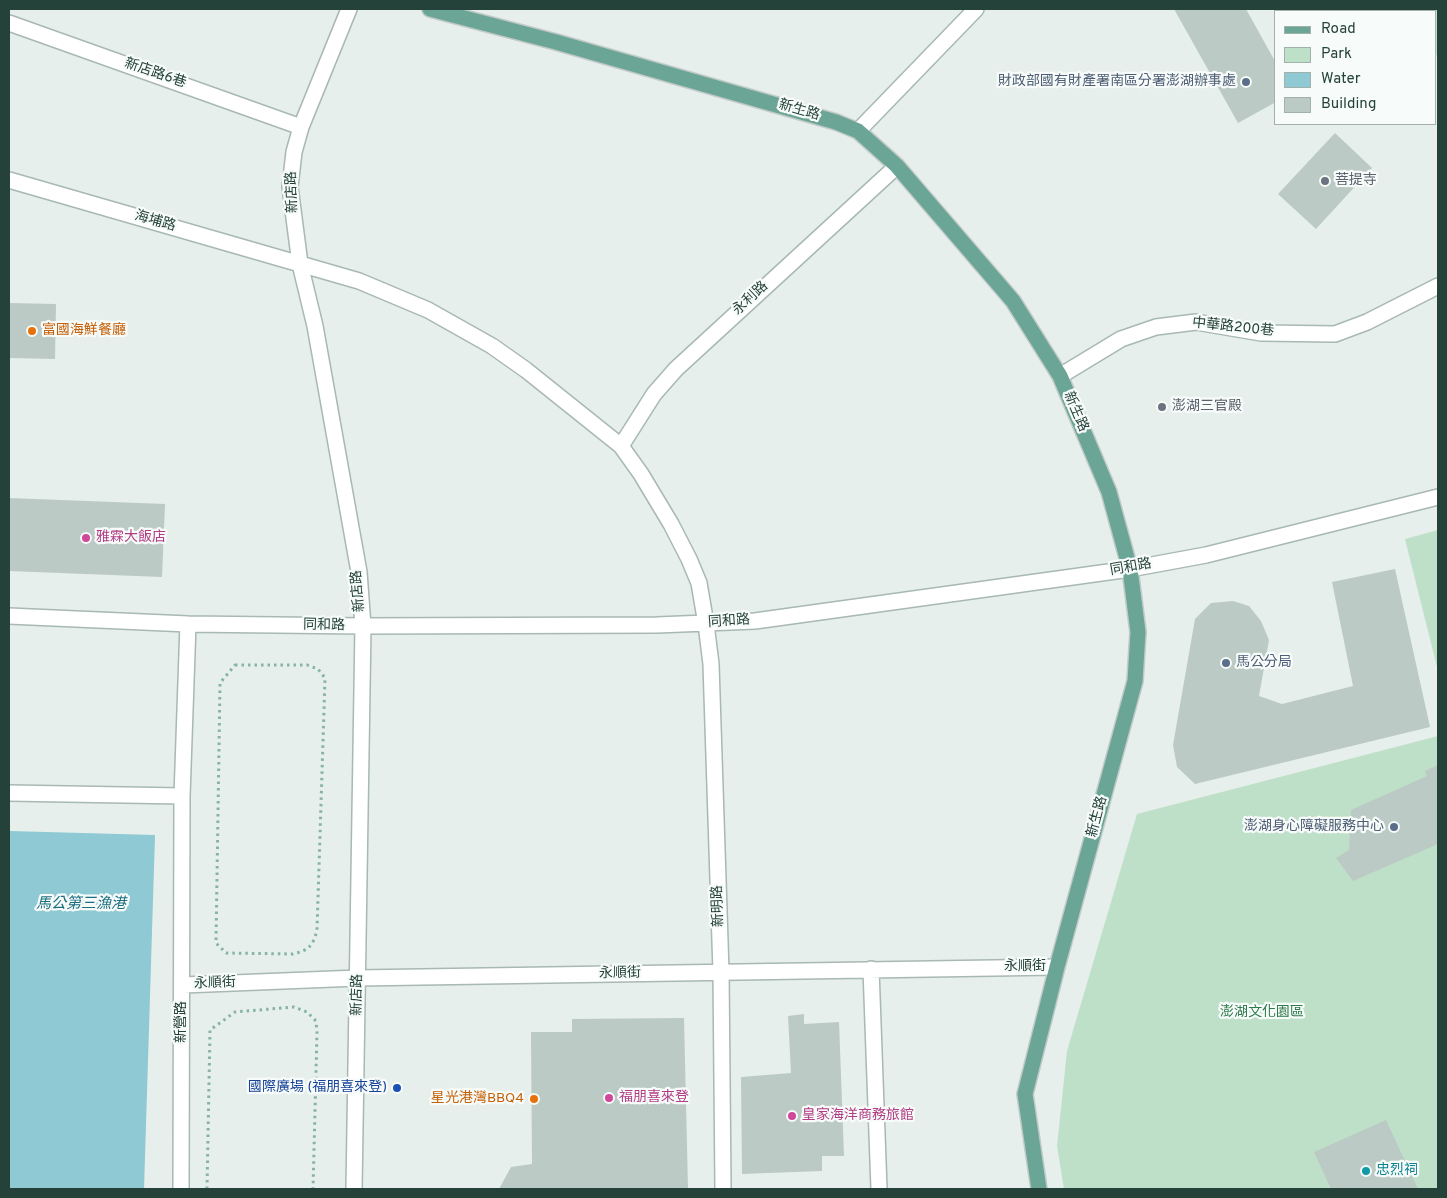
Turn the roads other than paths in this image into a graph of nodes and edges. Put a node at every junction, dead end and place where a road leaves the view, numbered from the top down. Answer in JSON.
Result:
{"nodes":[{"id":1,"x":349,"y":9,"type":"edge"},
{"id":2,"x":430,"y":9,"type":"edge"},
{"id":3,"x":976,"y":9,"type":"edge"},
{"id":4,"x":9,"y":23,"type":"edge"},
{"id":5,"x":301,"y":127,"type":"junction"},
{"id":6,"x":858,"y":131,"type":"junction"},
{"id":7,"x":897,"y":166,"type":"junction"},
{"id":8,"x":9,"y":180,"type":"edge"},
{"id":9,"x":300,"y":264,"type":"junction"},
{"id":10,"x":1438,"y":286,"type":"edge"},
{"id":11,"x":1060,"y":376,"type":"junction"},
{"id":12,"x":621,"y":446,"type":"junction"},
{"id":13,"x":1438,"y":497,"type":"edge"},
{"id":14,"x":1130,"y":569,"type":"junction"},
{"id":15,"x":9,"y":616,"type":"edge"},
{"id":16,"x":188,"y":624,"type":"junction"},
{"id":17,"x":706,"y":624,"type":"junction"},
{"id":18,"x":362,"y":626,"type":"junction"},
{"id":19,"x":9,"y":793,"type":"edge"},
{"id":20,"x":182,"y":796,"type":"junction"},
{"id":21,"x":1057,"y":967,"type":"junction"},
{"id":22,"x":871,"y":969,"type":"junction"},
{"id":23,"x":721,"y":972,"type":"junction"},
{"id":24,"x":358,"y":978,"type":"junction"},
{"id":25,"x":183,"y":986,"type":"junction"},
{"id":26,"x":181,"y":1189,"type":"edge"},
{"id":27,"x":354,"y":1189,"type":"edge"},
{"id":28,"x":723,"y":1189,"type":"edge"},
{"id":29,"x":879,"y":1189,"type":"edge"},
{"id":30,"x":1039,"y":1189,"type":"edge"}],
"edges":[{"from":1,"to":5,"type":"street","name":"新店路"},
{"from":2,"to":6,"type":"main road","name":"新生路"},
{"from":3,"to":6,"type":"street"},
{"from":4,"to":5,"type":"street","name":"新店路6巷"},
{"from":5,"to":9,"type":"street","name":"新店路"},
{"from":6,"to":7,"type":"main road","name":"新生路"},
{"from":7,"to":11,"type":"main road","name":"新生路"},
{"from":7,"to":12,"type":"street","name":"永利路"},
{"from":8,"to":9,"type":"street","name":"海埔路"},
{"from":9,"to":12,"type":"street","name":"海埔路"},
{"from":9,"to":18,"type":"street","name":"新店路"},
{"from":10,"to":11,"type":"street","name":"中華路200巷"},
{"from":11,"to":14,"type":"main road","name":"新生路"},
{"from":12,"to":17,"type":"street","name":"新明路"},
{"from":13,"to":14,"type":"street","name":"同和路"},
{"from":14,"to":17,"type":"street","name":"同和路"},
{"from":14,"to":21,"type":"main road","name":"新生路"},
{"from":15,"to":16,"type":"street","name":"同和路"},
{"from":16,"to":18,"type":"street","name":"同和路"},
{"from":16,"to":20,"type":"street","name":"新營路"},
{"from":17,"to":18,"type":"street","name":"同和路"},
{"from":17,"to":23,"type":"street","name":"新明路"},
{"from":18,"to":24,"type":"street","name":"新店路"},
{"from":19,"to":20,"type":"street"},
{"from":20,"to":25,"type":"street","name":"新營路"},
{"from":21,"to":22,"type":"street","name":"永順街"},
{"from":21,"to":30,"type":"main road","name":"新生路"},
{"from":22,"to":23,"type":"street","name":"永順街"},
{"from":22,"to":29,"type":"street"},
{"from":23,"to":24,"type":"street","name":"永順街"},
{"from":23,"to":28,"type":"street","name":"新明路"},
{"from":24,"to":25,"type":"street","name":"永順街"},
{"from":24,"to":27,"type":"street","name":"新店路"},
{"from":25,"to":26,"type":"street","name":"新營路"}]}
